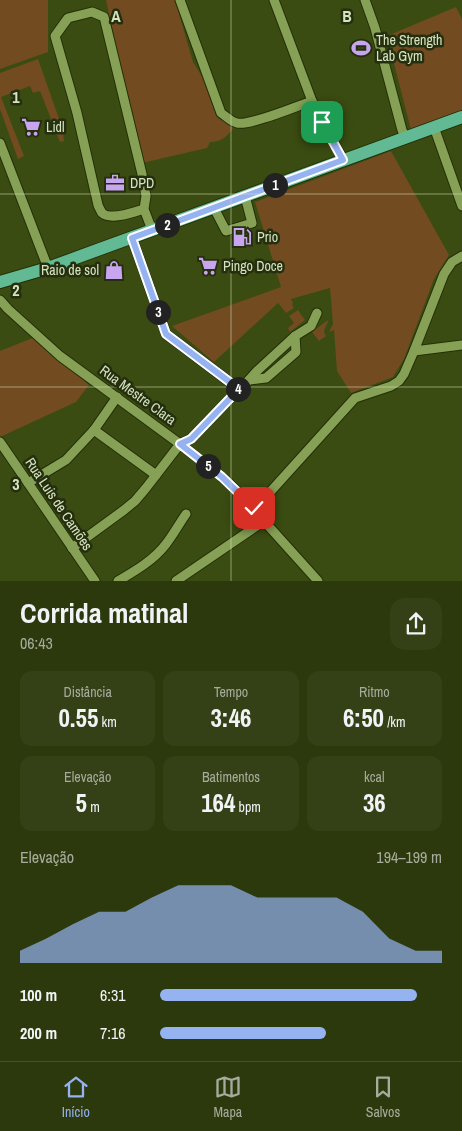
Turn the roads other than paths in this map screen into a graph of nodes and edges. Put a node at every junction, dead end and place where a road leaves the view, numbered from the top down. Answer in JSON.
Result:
{"nodes":[{"id":1,"x":180,"y":0,"type":"edge"},
{"id":2,"x":274,"y":0,"type":"edge"},
{"id":3,"x":365,"y":0,"type":"edge"},
{"id":4,"x":312,"y":101,"type":"junction"},
{"id":5,"x":462,"y":117,"type":"edge"},
{"id":6,"x":434,"y":127,"type":"junction"},
{"id":7,"x":405,"y":137,"type":"junction"},
{"id":8,"x":0,"y":143,"type":"edge"},
{"id":9,"x":343,"y":160,"type":"junction"},
{"id":10,"x":246,"y":196,"type":"junction"},
{"id":11,"x":462,"y":206,"type":"edge"},
{"id":12,"x":214,"y":208,"type":"junction"},
{"id":13,"x":144,"y":209,"type":"junction"},
{"id":14,"x":152,"y":230,"type":"junction"},
{"id":15,"x":132,"y":238,"type":"junction"},
{"id":16,"x":462,"y":256,"type":"edge"},
{"id":17,"x":48,"y":268,"type":"junction"},
{"id":18,"x":1,"y":283,"type":"edge"},
{"id":19,"x":0,"y":300,"type":"edge"},
{"id":20,"x":317,"y":313,"type":"dead end"},
{"id":21,"x":462,"y":345,"type":"edge"},
{"id":22,"x":414,"y":352,"type":"junction"},
{"id":23,"x":239,"y":389,"type":"junction"},
{"id":24,"x":116,"y":397,"type":"junction"},
{"id":25,"x":94,"y":430,"type":"junction"},
{"id":26,"x":0,"y":442,"type":"edge"},
{"id":27,"x":180,"y":444,"type":"junction"},
{"id":28,"x":156,"y":475,"type":"junction"},
{"id":29,"x":28,"y":484,"type":"junction"},
{"id":30,"x":254,"y":508,"type":"junction"},
{"id":31,"x":186,"y":514,"type":"dead end"},
{"id":32,"x":264,"y":521,"type":"junction"},
{"id":33,"x":72,"y":548,"type":"junction"},
{"id":34,"x":179,"y":580,"type":"edge"},
{"id":35,"x":95,"y":581,"type":"edge"},
{"id":36,"x":118,"y":581,"type":"edge"},
{"id":37,"x":318,"y":581,"type":"edge"}],
"edges":[{"from":1,"to":4,"type":"street"},
{"from":2,"to":4,"type":"street"},
{"from":3,"to":7,"type":"street"},
{"from":4,"to":9,"type":"street"},
{"from":5,"to":6,"type":"main road"},
{"from":6,"to":7,"type":"main road"},
{"from":6,"to":11,"type":"street"},
{"from":7,"to":9,"type":"main road"},
{"from":8,"to":17,"type":"street"},
{"from":9,"to":10,"type":"main road"},
{"from":10,"to":12,"type":"main road"},
{"from":10,"to":12,"type":"street"},
{"from":12,"to":14,"type":"main road"},
{"from":13,"to":13,"type":"street"},
{"from":13,"to":14,"type":"street"},
{"from":14,"to":15,"type":"main road"},
{"from":15,"to":17,"type":"main road"},
{"from":15,"to":23,"type":"street"},
{"from":16,"to":22,"type":"street"},
{"from":17,"to":18,"type":"main road"},
{"from":19,"to":24,"type":"street","name":"Rua Mestre Clara"},
{"from":20,"to":23,"type":"street"},
{"from":21,"to":22,"type":"street"},
{"from":22,"to":30,"type":"street"},
{"from":23,"to":27,"type":"street"},
{"from":24,"to":25,"type":"street"},
{"from":24,"to":27,"type":"street","name":"Rua Mestre Clara"},
{"from":25,"to":28,"type":"street"},
{"from":25,"to":29,"type":"street"},
{"from":26,"to":29,"type":"street","name":"Rua Luis de Camões"},
{"from":27,"to":28,"type":"street"},
{"from":27,"to":30,"type":"street","name":"Rua Mestre Clara"},
{"from":28,"to":33,"type":"street"},
{"from":29,"to":33,"type":"street","name":"Rua Luis de Camões"},
{"from":30,"to":32,"type":"street","name":"Rua Mestre Clara"},
{"from":31,"to":36,"type":"street"},
{"from":32,"to":34,"type":"street"},
{"from":32,"to":37,"type":"street","name":"Rua Mestre Clara"},
{"from":33,"to":35,"type":"street","name":"Rua Luis de Camões"}]}
